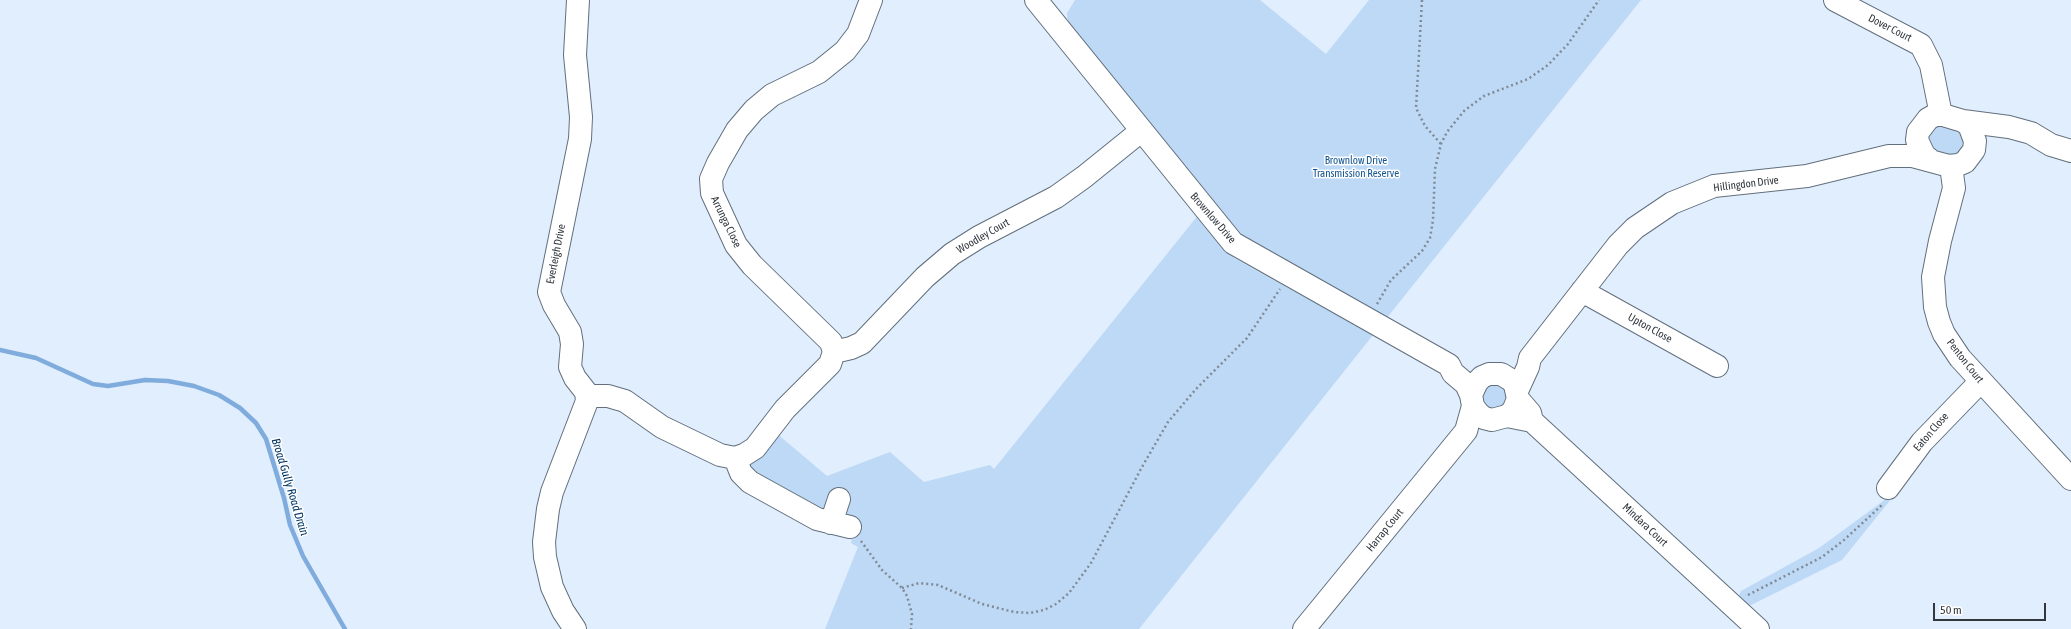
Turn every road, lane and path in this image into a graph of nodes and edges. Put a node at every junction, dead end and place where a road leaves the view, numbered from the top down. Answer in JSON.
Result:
{"nodes":[{"id":1,"x":578,"y":0,"type":"edge"},
{"id":2,"x":871,"y":0,"type":"edge"},
{"id":3,"x":1422,"y":0,"type":"edge"},
{"id":4,"x":1599,"y":0,"type":"edge"},
{"id":5,"x":1835,"y":0,"type":"edge"},
{"id":6,"x":1048,"y":5,"type":"edge"},
{"id":7,"x":1941,"y":115,"type":"junction"},
{"id":8,"x":1963,"y":121,"type":"junction"},
{"id":9,"x":1141,"y":131,"type":"junction"},
{"id":10,"x":1918,"y":132,"type":"junction"},
{"id":11,"x":1441,"y":144,"type":"junction"},
{"id":12,"x":2061,"y":148,"type":"edge"},
{"id":13,"x":1974,"y":150,"type":"junction"},
{"id":14,"x":1889,"y":156,"type":"junction"},
{"id":15,"x":1930,"y":160,"type":"junction"},
{"id":16,"x":1951,"y":166,"type":"junction"},
{"id":17,"x":1288,"y":275,"type":"junction"},
{"id":18,"x":1582,"y":291,"type":"junction"},
{"id":19,"x":1368,"y":320,"type":"junction"},
{"id":20,"x":834,"y":352,"type":"junction"},
{"id":21,"x":1530,"y":358,"type":"junction"},
{"id":22,"x":1449,"y":365,"type":"junction"},
{"id":23,"x":1718,"y":365,"type":"dead end"},
{"id":24,"x":1495,"y":374,"type":"junction"},
{"id":25,"x":1981,"y":381,"type":"junction"},
{"id":26,"x":587,"y":396,"type":"junction"},
{"id":27,"x":1472,"y":400,"type":"junction"},
{"id":28,"x":1509,"y":406,"type":"junction"},
{"id":29,"x":1466,"y":431,"type":"junction"},
{"id":30,"x":735,"y":458,"type":"junction"},
{"id":31,"x":2071,"y":478,"type":"edge"},
{"id":32,"x":1890,"y":489,"type":"joint"},
{"id":33,"x":839,"y":499,"type":"dead end"},
{"id":34,"x":840,"y":525,"type":"junction"},
{"id":35,"x":902,"y":588,"type":"junction"},
{"id":36,"x":1735,"y":608,"type":"junction"},
{"id":37,"x":1765,"y":626,"type":"edge"},
{"id":38,"x":575,"y":629,"type":"edge"},
{"id":39,"x":911,"y":629,"type":"edge"},
{"id":40,"x":1304,"y":629,"type":"edge"}],
"edges":[{"from":1,"to":26,"type":"street","name":"Everleigh Drive"},
{"from":2,"to":20,"type":"street","name":"Arrunga Close"},
{"from":3,"to":11,"type":"path"},
{"from":4,"to":11,"type":"path"},
{"from":5,"to":7,"type":"street","name":"Dover Court"},
{"from":6,"to":9,"type":"street","name":"Brownlow Drive"},
{"from":7,"to":8,"type":"street"},
{"from":7,"to":10,"type":"street"},
{"from":8,"to":12,"type":"street"},
{"from":8,"to":13,"type":"street"},
{"from":9,"to":17,"type":"street","name":"Brownlow Drive"},
{"from":9,"to":20,"type":"street","name":"Woodley Court"},
{"from":10,"to":14,"type":"street","name":"Hillingdon Drive"},
{"from":10,"to":15,"type":"street"},
{"from":11,"to":19,"type":"path"},
{"from":12,"to":13,"type":"street"},
{"from":13,"to":16,"type":"street"},
{"from":14,"to":15,"type":"street","name":"Hillingdon Drive"},
{"from":14,"to":18,"type":"street","name":"Hillingdon Drive"},
{"from":15,"to":16,"type":"street"},
{"from":16,"to":25,"type":"street","name":"Penton Court"},
{"from":17,"to":19,"type":"street","name":"Brownlow Drive"},
{"from":17,"to":35,"type":"path"},
{"from":18,"to":21,"type":"street","name":"Hillingdon Drive"},
{"from":18,"to":23,"type":"street","name":"Upton Close"},
{"from":19,"to":22,"type":"street","name":"Brownlow Drive"},
{"from":20,"to":30,"type":"street"},
{"from":21,"to":24,"type":"street","name":"Hillingdon Drive"},
{"from":21,"to":28,"type":"street","name":"Hillingdon Drive"},
{"from":22,"to":24,"type":"street","name":"Brownlow Drive"},
{"from":22,"to":27,"type":"street","name":"Brownlow Drive"},
{"from":24,"to":27,"type":"street"},
{"from":24,"to":28,"type":"street"},
{"from":25,"to":31,"type":"street","name":"Penton Court"},
{"from":25,"to":32,"type":"street","name":"Eaton Close"},
{"from":26,"to":30,"type":"street"},
{"from":26,"to":38,"type":"street"},
{"from":27,"to":28,"type":"street"},
{"from":27,"to":29,"type":"street","name":"Harrap Court"},
{"from":28,"to":29,"type":"street","name":"Harrap Court"},
{"from":28,"to":36,"type":"street","name":"Mindara Court"},
{"from":29,"to":40,"type":"street","name":"Harrap Court"},
{"from":30,"to":34,"type":"street"},
{"from":32,"to":36,"type":"path"},
{"from":33,"to":34,"type":"street"},
{"from":34,"to":35,"type":"path"},
{"from":35,"to":39,"type":"path"},
{"from":36,"to":37,"type":"street","name":"Mindara Court"}]}
